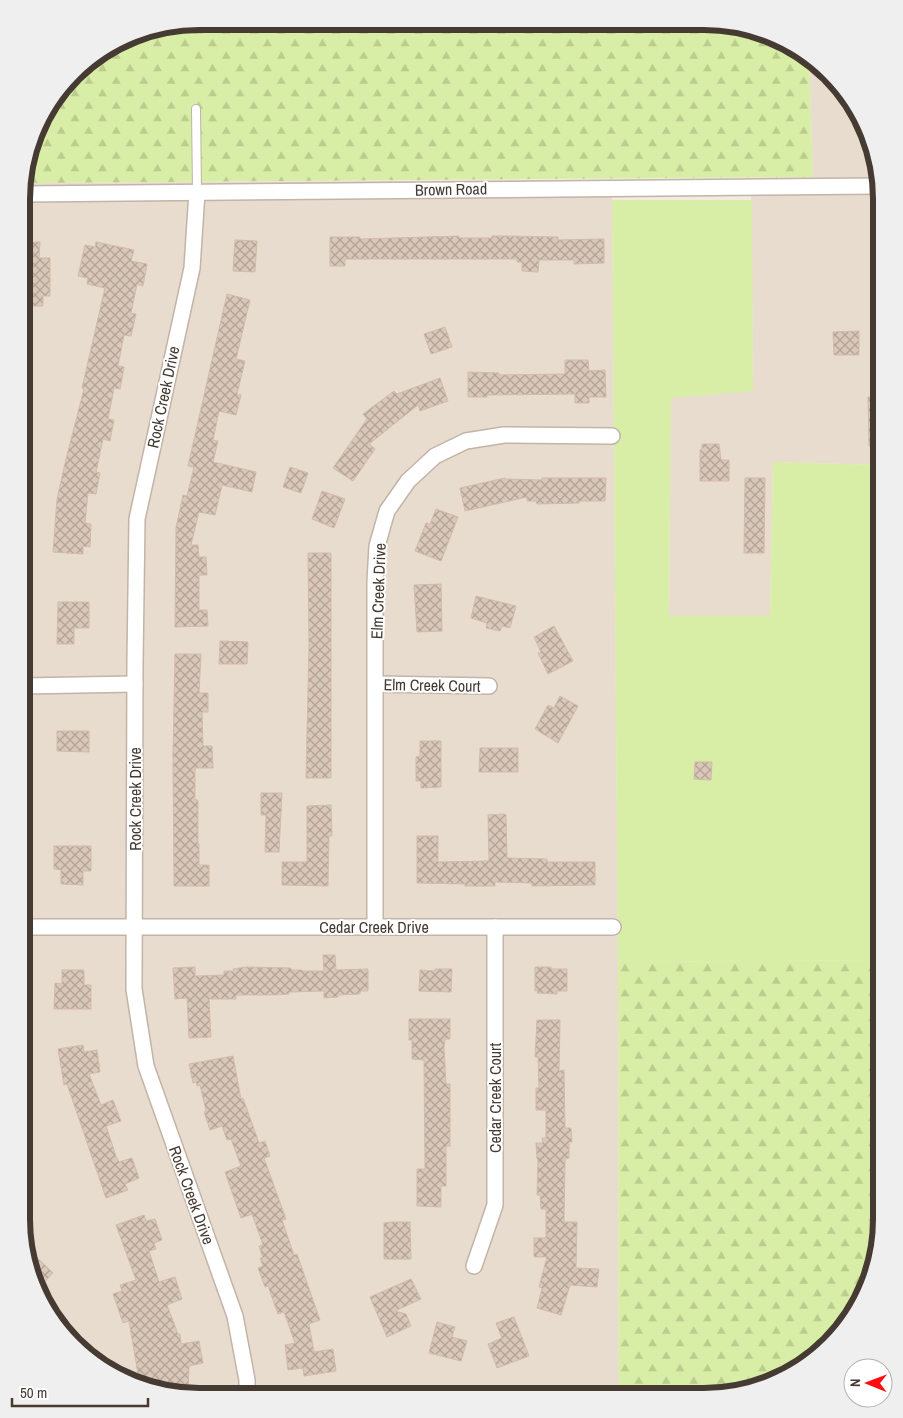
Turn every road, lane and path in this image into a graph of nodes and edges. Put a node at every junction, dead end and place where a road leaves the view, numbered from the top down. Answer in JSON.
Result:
{"nodes":[{"id":1,"x":196,"y":109,"type":"dead end"},
{"id":2,"x":872,"y":186,"type":"edge"},
{"id":3,"x":197,"y":192,"type":"junction"},
{"id":4,"x":30,"y":194,"type":"edge"},
{"id":5,"x":612,"y":436,"type":"dead end"},
{"id":6,"x":135,"y":684,"type":"junction"},
{"id":7,"x":376,"y":684,"type":"junction"},
{"id":8,"x":30,"y":686,"type":"edge"},
{"id":9,"x":489,"y":686,"type":"dead end"},
{"id":10,"x":135,"y":926,"type":"junction"},
{"id":11,"x":30,"y":927,"type":"edge"},
{"id":12,"x":375,"y":927,"type":"junction"},
{"id":13,"x":496,"y":927,"type":"junction"},
{"id":14,"x":613,"y":927,"type":"dead end"},
{"id":15,"x":474,"y":1266,"type":"dead end"},
{"id":16,"x":246,"y":1388,"type":"edge"}],
"edges":[{"from":1,"to":3,"type":"lane"},
{"from":2,"to":3,"type":"street","name":"Brown Road"},
{"from":3,"to":4,"type":"street","name":"Brown Road"},
{"from":3,"to":6,"type":"street","name":"Rock Creek Drive"},
{"from":5,"to":7,"type":"street","name":"Elm Creek Drive"},
{"from":6,"to":8,"type":"street"},
{"from":6,"to":10,"type":"street","name":"Rock Creek Drive"},
{"from":7,"to":9,"type":"street","name":"Elm Creek Court"},
{"from":7,"to":12,"type":"street","name":"Elm Creek Drive"},
{"from":10,"to":11,"type":"street","name":"Cedar Creek Drive"},
{"from":10,"to":12,"type":"street","name":"Cedar Creek Drive"},
{"from":10,"to":16,"type":"street","name":"Rock Creek Drive"},
{"from":12,"to":13,"type":"street","name":"Cedar Creek Drive"},
{"from":13,"to":14,"type":"street","name":"Cedar Creek Drive"},
{"from":13,"to":15,"type":"street","name":"Cedar Creek Court"}]}
